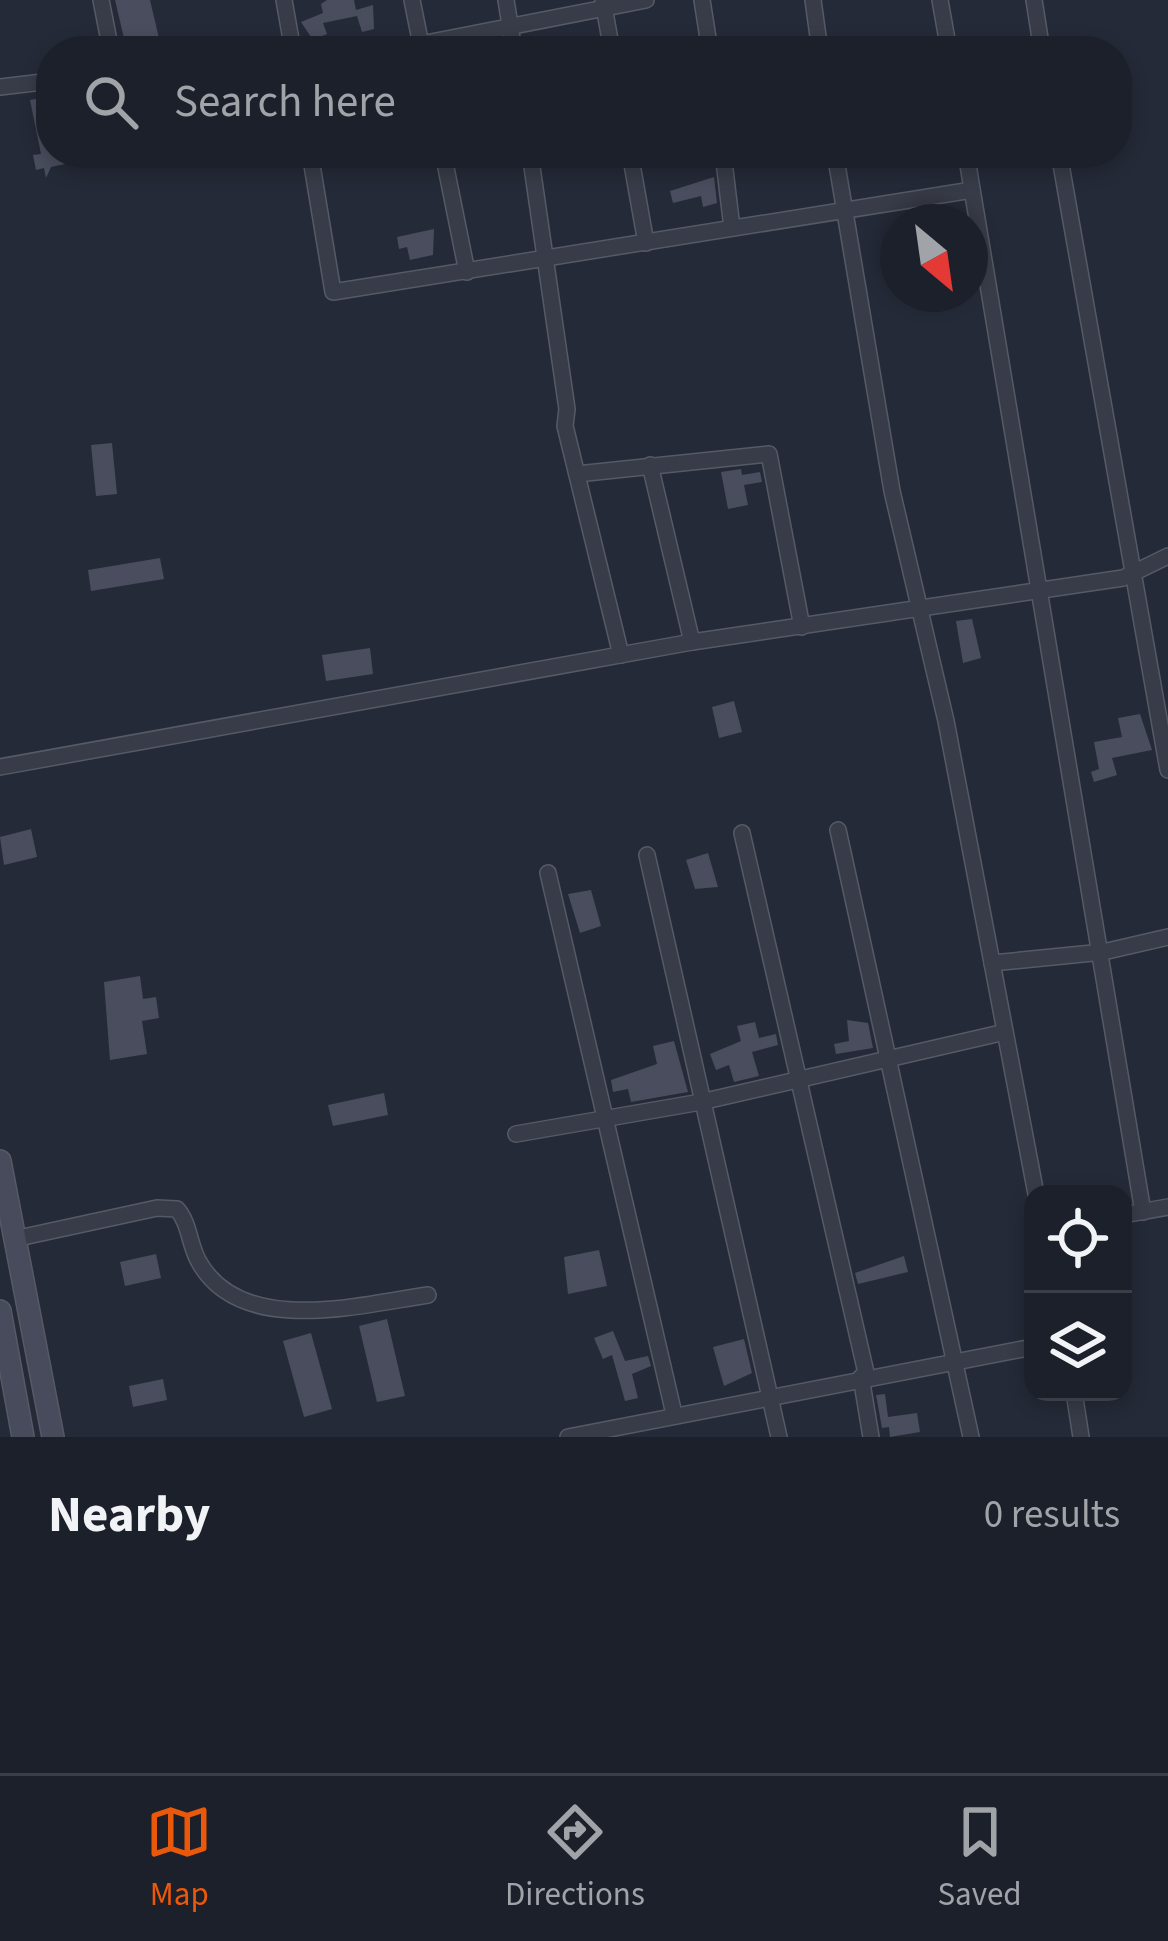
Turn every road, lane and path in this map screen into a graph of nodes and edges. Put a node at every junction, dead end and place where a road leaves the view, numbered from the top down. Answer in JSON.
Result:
{"nodes":[{"id":1,"x":101,"y":0,"type":"edge"},
{"id":2,"x":284,"y":0,"type":"edge"},
{"id":3,"x":412,"y":0,"type":"edge"},
{"id":4,"x":506,"y":0,"type":"edge"},
{"id":5,"x":646,"y":0,"type":"edge"},
{"id":6,"x":702,"y":0,"type":"edge"},
{"id":7,"x":813,"y":0,"type":"edge"},
{"id":8,"x":940,"y":0,"type":"edge"},
{"id":9,"x":1034,"y":0,"type":"edge"},
{"id":10,"x":603,"y":4,"type":"edge"},
{"id":11,"x":509,"y":26,"type":"junction"},
{"id":12,"x":108,"y":36,"type":"edge"},
{"id":13,"x":290,"y":36,"type":"edge"},
{"id":14,"x":420,"y":36,"type":"edge"},
{"id":15,"x":469,"y":36,"type":"edge"},
{"id":16,"x":511,"y":36,"type":"edge"},
{"id":17,"x":609,"y":36,"type":"edge"},
{"id":18,"x":708,"y":36,"type":"edge"},
{"id":19,"x":818,"y":36,"type":"edge"},
{"id":20,"x":946,"y":36,"type":"edge"},
{"id":21,"x":1040,"y":36,"type":"edge"},
{"id":22,"x":36,"y":83,"type":"edge"},
{"id":23,"x":0,"y":87,"type":"edge"},
{"id":24,"x":312,"y":168,"type":"edge"},
{"id":25,"x":446,"y":168,"type":"edge"},
{"id":26,"x":532,"y":168,"type":"edge"},
{"id":27,"x":633,"y":168,"type":"edge"},
{"id":28,"x":725,"y":168,"type":"edge"},
{"id":29,"x":837,"y":168,"type":"edge"},
{"id":30,"x":968,"y":168,"type":"edge"},
{"id":31,"x":1062,"y":168,"type":"edge"},
{"id":32,"x":972,"y":190,"type":"junction"},
{"id":33,"x":844,"y":209,"type":"junction"},
{"id":34,"x":732,"y":228,"type":"junction"},
{"id":35,"x":646,"y":243,"type":"junction"},
{"id":36,"x":547,"y":260,"type":"junction"},
{"id":37,"x":467,"y":272,"type":"junction"},
{"id":38,"x":650,"y":465,"type":"junction"},
{"id":39,"x":577,"y":474,"type":"junction"},
{"id":40,"x":1168,"y":556,"type":"edge"},
{"id":41,"x":1136,"y":572,"type":"junction"},
{"id":42,"x":1039,"y":592,"type":"junction"},
{"id":43,"x":923,"y":609,"type":"junction"},
{"id":44,"x":802,"y":626,"type":"junction"},
{"id":45,"x":692,"y":642,"type":"junction"},
{"id":46,"x":621,"y":656,"type":"junction"},
{"id":47,"x":0,"y":767,"type":"edge"},
{"id":48,"x":1168,"y":770,"type":"edge"},
{"id":49,"x":838,"y":830,"type":"dead end"},
{"id":50,"x":742,"y":833,"type":"dead end"},
{"id":51,"x":646,"y":855,"type":"dead end"},
{"id":52,"x":548,"y":873,"type":"dead end"},
{"id":53,"x":1168,"y":937,"type":"edge"},
{"id":54,"x":1103,"y":952,"type":"junction"},
{"id":55,"x":992,"y":963,"type":"junction"},
{"id":56,"x":1005,"y":1032,"type":"junction"},
{"id":57,"x":891,"y":1058,"type":"junction"},
{"id":58,"x":798,"y":1081,"type":"junction"},
{"id":59,"x":701,"y":1102,"type":"junction"},
{"id":60,"x":606,"y":1118,"type":"junction"},
{"id":61,"x":517,"y":1134,"type":"dead end"},
{"id":62,"x":0,"y":1161,"type":"edge"},
{"id":63,"x":1034,"y":1185,"type":"edge"},
{"id":64,"x":1168,"y":1208,"type":"edge"},
{"id":65,"x":1143,"y":1212,"type":"junction"},
{"id":66,"x":1132,"y":1214,"type":"edge"},
{"id":67,"x":14,"y":1239,"type":"junction"},
{"id":68,"x":428,"y":1295,"type":"dead end"},
{"id":69,"x":0,"y":1311,"type":"edge"},
{"id":70,"x":1024,"y":1349,"type":"edge"},
{"id":71,"x":958,"y":1360,"type":"junction"},
{"id":72,"x":864,"y":1377,"type":"junction"},
{"id":73,"x":770,"y":1394,"type":"junction"},
{"id":74,"x":1075,"y":1401,"type":"edge"},
{"id":75,"x":674,"y":1414,"type":"junction"},
{"id":76,"x":649,"y":1419,"type":"junction"},
{"id":77,"x":23,"y":1437,"type":"edge"},
{"id":78,"x":53,"y":1437,"type":"edge"},
{"id":79,"x":568,"y":1437,"type":"edge"},
{"id":80,"x":652,"y":1437,"type":"edge"},
{"id":81,"x":779,"y":1437,"type":"edge"},
{"id":82,"x":871,"y":1437,"type":"edge"},
{"id":83,"x":971,"y":1437,"type":"edge"},
{"id":84,"x":1081,"y":1437,"type":"edge"}],
"edges":[{"from":1,"to":12,"type":"street"},
{"from":2,"to":13,"type":"street"},
{"from":3,"to":14,"type":"street"},
{"from":4,"to":11,"type":"street"},
{"from":5,"to":10,"type":"street"},
{"from":6,"to":18,"type":"street"},
{"from":7,"to":19,"type":"street"},
{"from":8,"to":20,"type":"street"},
{"from":9,"to":21,"type":"street"},
{"from":10,"to":11,"type":"street"},
{"from":10,"to":17,"type":"street"},
{"from":11,"to":15,"type":"street"},
{"from":11,"to":16,"type":"street"},
{"from":22,"to":23,"type":"street"},
{"from":24,"to":37,"type":"street"},
{"from":25,"to":37,"type":"street"},
{"from":26,"to":36,"type":"street"},
{"from":27,"to":35,"type":"street"},
{"from":28,"to":34,"type":"street"},
{"from":29,"to":33,"type":"street"},
{"from":30,"to":32,"type":"street"},
{"from":31,"to":41,"type":"street"},
{"from":32,"to":33,"type":"street"},
{"from":32,"to":42,"type":"street"},
{"from":33,"to":34,"type":"street"},
{"from":33,"to":43,"type":"street"},
{"from":34,"to":35,"type":"street"},
{"from":35,"to":36,"type":"street"},
{"from":36,"to":37,"type":"street"},
{"from":36,"to":39,"type":"street"},
{"from":38,"to":39,"type":"street"},
{"from":38,"to":44,"type":"street"},
{"from":38,"to":45,"type":"street"},
{"from":39,"to":46,"type":"street"},
{"from":40,"to":41,"type":"street"},
{"from":41,"to":42,"type":"street"},
{"from":41,"to":48,"type":"street"},
{"from":42,"to":43,"type":"street"},
{"from":42,"to":54,"type":"street"},
{"from":43,"to":44,"type":"street"},
{"from":43,"to":55,"type":"street"},
{"from":44,"to":45,"type":"street"},
{"from":45,"to":46,"type":"street"},
{"from":46,"to":47,"type":"street"},
{"from":49,"to":57,"type":"street"},
{"from":50,"to":58,"type":"street"},
{"from":51,"to":59,"type":"street"},
{"from":52,"to":60,"type":"street"},
{"from":53,"to":54,"type":"street"},
{"from":54,"to":55,"type":"street"},
{"from":54,"to":65,"type":"street"},
{"from":55,"to":56,"type":"street"},
{"from":56,"to":57,"type":"street"},
{"from":56,"to":63,"type":"street"},
{"from":57,"to":58,"type":"street"},
{"from":57,"to":71,"type":"street"},
{"from":58,"to":59,"type":"street"},
{"from":58,"to":72,"type":"street"},
{"from":59,"to":60,"type":"street"},
{"from":59,"to":73,"type":"street"},
{"from":60,"to":61,"type":"street"},
{"from":60,"to":75,"type":"street"},
{"from":62,"to":67,"type":"main road"},
{"from":64,"to":65,"type":"street"},
{"from":65,"to":66,"type":"street"},
{"from":67,"to":68,"type":"street"},
{"from":67,"to":78,"type":"main road"},
{"from":69,"to":77,"type":"main road"},
{"from":70,"to":71,"type":"street"},
{"from":71,"to":72,"type":"street"},
{"from":71,"to":83,"type":"street"},
{"from":72,"to":73,"type":"street"},
{"from":72,"to":82,"type":"street"},
{"from":73,"to":75,"type":"street"},
{"from":73,"to":81,"type":"street"},
{"from":74,"to":84,"type":"street"},
{"from":75,"to":76,"type":"street"},
{"from":76,"to":79,"type":"street"},
{"from":76,"to":80,"type":"street"}]}
